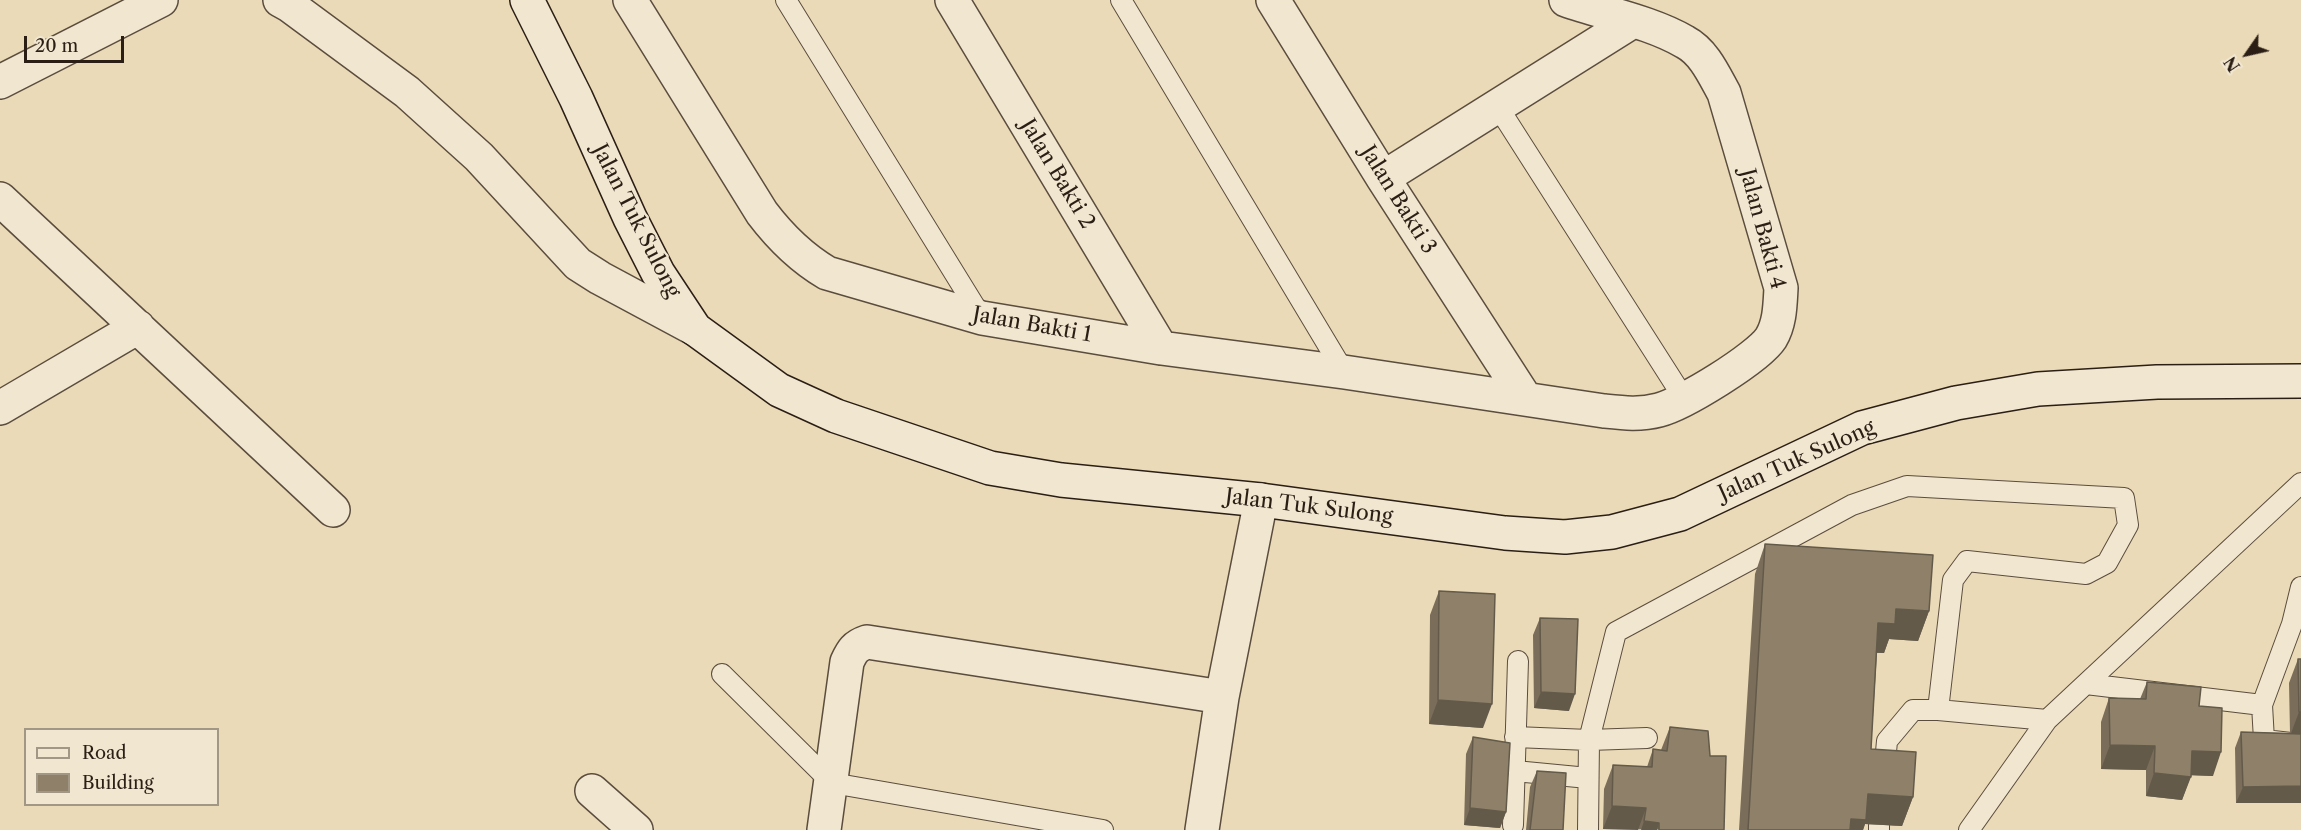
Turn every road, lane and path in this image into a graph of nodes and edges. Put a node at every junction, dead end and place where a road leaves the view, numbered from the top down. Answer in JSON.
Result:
{"nodes":[{"id":1,"x":161,"y":0,"type":"edge"},
{"id":2,"x":280,"y":0,"type":"edge"},
{"id":3,"x":527,"y":0,"type":"edge"},
{"id":4,"x":630,"y":0,"type":"edge"},
{"id":5,"x":786,"y":0,"type":"edge"},
{"id":6,"x":952,"y":0,"type":"edge"},
{"id":7,"x":1121,"y":0,"type":"edge"},
{"id":8,"x":1273,"y":0,"type":"edge"},
{"id":9,"x":1567,"y":1,"type":"edge"},
{"id":10,"x":1633,"y":21,"type":"junction"},
{"id":11,"x":0,"y":82,"type":"edge"},
{"id":12,"x":1498,"y":107,"type":"junction"},
{"id":13,"x":1383,"y":178,"type":"junction"},
{"id":14,"x":0,"y":199,"type":"edge"},
{"id":15,"x":981,"y":318,"type":"junction"},
{"id":16,"x":138,"y":327,"type":"junction"},
{"id":17,"x":695,"y":328,"type":"junction"},
{"id":18,"x":1161,"y":348,"type":"junction"},
{"id":19,"x":1344,"y":372,"type":"junction"},
{"id":20,"x":2296,"y":376,"type":"edge"},
{"id":21,"x":1525,"y":398,"type":"junction"},
{"id":22,"x":1685,"y":400,"type":"junction"},
{"id":23,"x":1577,"y":406,"type":"joint"},
{"id":24,"x":0,"y":408,"type":"edge"},
{"id":25,"x":2301,"y":483,"type":"edge"},
{"id":26,"x":1261,"y":500,"type":"junction"},
{"id":27,"x":333,"y":510,"type":"dead end"},
{"id":28,"x":2301,"y":587,"type":"edge"},
{"id":29,"x":2296,"y":623,"type":"edge"},
{"id":30,"x":1518,"y":661,"type":"dead end"},
{"id":31,"x":722,"y":674,"type":"dead end"},
{"id":32,"x":2086,"y":684,"type":"junction"},
{"id":33,"x":1221,"y":697,"type":"junction"},
{"id":34,"x":2262,"y":705,"type":"junction"},
{"id":35,"x":1938,"y":710,"type":"junction"},
{"id":36,"x":2047,"y":720,"type":"junction"},
{"id":37,"x":1515,"y":737,"type":"junction"},
{"id":38,"x":1647,"y":738,"type":"dead end"},
{"id":39,"x":1588,"y":740,"type":"junction"},
{"id":40,"x":2301,"y":744,"type":"edge"},
{"id":41,"x":1515,"y":771,"type":"junction"},
{"id":42,"x":1588,"y":778,"type":"junction"},
{"id":43,"x":1883,"y":780,"type":"edge"},
{"id":44,"x":832,"y":783,"type":"junction"},
{"id":45,"x":592,"y":791,"type":"dead end"},
{"id":46,"x":1513,"y":825,"type":"dead end"},
{"id":47,"x":636,"y":830,"type":"edge"},
{"id":48,"x":824,"y":830,"type":"edge"},
{"id":49,"x":1103,"y":830,"type":"edge"},
{"id":50,"x":1202,"y":830,"type":"edge"},
{"id":51,"x":1588,"y":830,"type":"edge"},
{"id":52,"x":1969,"y":830,"type":"edge"}],
"edges":[{"from":1,"to":11,"type":"street"},
{"from":2,"to":17,"type":"street"},
{"from":3,"to":17,"type":"street","name":"Jalan Tuk Sulong"},
{"from":4,"to":15,"type":"street","name":"Jalan Bakti 1"},
{"from":5,"to":15,"type":"lane"},
{"from":6,"to":18,"type":"street","name":"Jalan Bakti 2"},
{"from":7,"to":19,"type":"lane"},
{"from":8,"to":13,"type":"street","name":"Jalan Bakti 3"},
{"from":9,"to":10,"type":"street","name":"Jalan Bakti 4"},
{"from":10,"to":12,"type":"street"},
{"from":10,"to":22,"type":"street","name":"Jalan Bakti 4"},
{"from":12,"to":13,"type":"street"},
{"from":12,"to":22,"type":"lane"},
{"from":13,"to":21,"type":"street","name":"Jalan Bakti 3"},
{"from":14,"to":16,"type":"street"},
{"from":15,"to":18,"type":"street","name":"Jalan Bakti 1"},
{"from":16,"to":24,"type":"street"},
{"from":16,"to":27,"type":"street"},
{"from":17,"to":26,"type":"street","name":"Jalan Tuk Sulong"},
{"from":18,"to":19,"type":"street","name":"Jalan Bakti 1"},
{"from":19,"to":21,"type":"street","name":"Jalan Bakti 1"},
{"from":20,"to":26,"type":"street","name":"Jalan Tuk Sulong"},
{"from":21,"to":23,"type":"street","name":"Jalan Bakti 1"},
{"from":22,"to":23,"type":"street","name":"Jalan Bakti 4"},
{"from":25,"to":32,"type":"lane"},
{"from":26,"to":33,"type":"street"},
{"from":28,"to":29,"type":"lane"},
{"from":29,"to":34,"type":"lane"},
{"from":30,"to":37,"type":"lane"},
{"from":31,"to":44,"type":"lane"},
{"from":32,"to":34,"type":"lane"},
{"from":32,"to":36,"type":"lane"},
{"from":33,"to":44,"type":"street"},
{"from":33,"to":50,"type":"street"},
{"from":34,"to":40,"type":"lane"},
{"from":35,"to":36,"type":"lane"},
{"from":35,"to":39,"type":"lane"},
{"from":35,"to":43,"type":"lane"},
{"from":36,"to":52,"type":"lane"},
{"from":37,"to":39,"type":"lane"},
{"from":37,"to":41,"type":"lane"},
{"from":38,"to":39,"type":"lane"},
{"from":39,"to":42,"type":"lane"},
{"from":41,"to":42,"type":"lane"},
{"from":41,"to":46,"type":"lane"},
{"from":42,"to":51,"type":"lane"},
{"from":44,"to":48,"type":"street"},
{"from":44,"to":49,"type":"lane"},
{"from":45,"to":47,"type":"street"}]}
